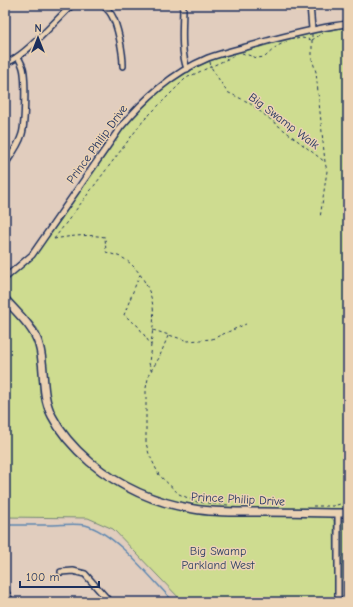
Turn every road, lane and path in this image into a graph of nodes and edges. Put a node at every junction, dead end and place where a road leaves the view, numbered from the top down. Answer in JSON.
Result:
{"nodes":[{"id":1,"x":72,"y":5,"type":"edge"},
{"id":2,"x":103,"y":5,"type":"edge"},
{"id":3,"x":183,"y":5,"type":"edge"},
{"id":4,"x":310,"y":5,"type":"edge"},
{"id":5,"x":348,"y":24,"type":"edge"},
{"id":6,"x":312,"y":30,"type":"junction"},
{"id":7,"x":328,"y":32,"type":"dead end"},
{"id":8,"x":294,"y":40,"type":"dead end"},
{"id":9,"x":312,"y":40,"type":"junction"},
{"id":10,"x":289,"y":41,"type":"dead end"},
{"id":11,"x":241,"y":53,"type":"dead end"},
{"id":12,"x":235,"y":56,"type":"dead end"},
{"id":13,"x":18,"y":57,"type":"junction"},
{"id":14,"x":5,"y":63,"type":"edge"},
{"id":15,"x":124,"y":66,"type":"dead end"},
{"id":16,"x":211,"y":66,"type":"junction"},
{"id":17,"x":187,"y":69,"type":"junction"},
{"id":18,"x":325,"y":162,"type":"junction"},
{"id":19,"x":5,"y":164,"type":"edge"},
{"id":20,"x":320,"y":218,"type":"dead end"},
{"id":21,"x":140,"y":275,"type":"junction"},
{"id":22,"x":5,"y":278,"type":"edge"},
{"id":23,"x":5,"y":299,"type":"edge"},
{"id":24,"x":246,"y":324,"type":"dead end"},
{"id":25,"x":152,"y":330,"type":"junction"},
{"id":26,"x":168,"y":336,"type":"junction"},
{"id":27,"x":151,"y":345,"type":"junction"},
{"id":28,"x":152,"y":370,"type":"junction"},
{"id":29,"x":348,"y":503,"type":"edge"},
{"id":30,"x":232,"y":506,"type":"dead end"},
{"id":31,"x":310,"y":506,"type":"dead end"},
{"id":32,"x":338,"y":513,"type":"junction"},
{"id":33,"x":348,"y":513,"type":"edge"},
{"id":34,"x":61,"y":572,"type":"dead end"},
{"id":35,"x":5,"y":590,"type":"edge"},
{"id":36,"x":11,"y":602,"type":"edge"},
{"id":37,"x":108,"y":602,"type":"edge"},
{"id":38,"x":338,"y":602,"type":"edge"}],
"edges":[{"from":1,"to":13,"type":"street"},
{"from":2,"to":15,"type":"street"},
{"from":3,"to":17,"type":"street"},
{"from":4,"to":6,"type":"street"},
{"from":5,"to":6,"type":"street","name":"Prince Philip Drive"},
{"from":6,"to":17,"type":"street","name":"Prince Philip Drive"},
{"from":7,"to":9,"type":"path"},
{"from":8,"to":9,"type":"path"},
{"from":9,"to":18,"type":"path","name":"Big Swamp Walk"},
{"from":10,"to":11,"type":"path"},
{"from":12,"to":16,"type":"path"},
{"from":13,"to":14,"type":"street"},
{"from":13,"to":19,"type":"street"},
{"from":16,"to":18,"type":"path","name":"Big Swamp Walk"},
{"from":16,"to":21,"type":"path"},
{"from":17,"to":22,"type":"street","name":"Prince Philip Drive"},
{"from":18,"to":20,"type":"path","name":"Big Swamp Walk"},
{"from":21,"to":25,"type":"path"},
{"from":21,"to":27,"type":"path"},
{"from":23,"to":32,"type":"street","name":"Prince Philip Drive"},
{"from":24,"to":26,"type":"path"},
{"from":25,"to":26,"type":"path"},
{"from":25,"to":27,"type":"path"},
{"from":26,"to":28,"type":"path"},
{"from":27,"to":28,"type":"path"},
{"from":28,"to":30,"type":"path"},
{"from":29,"to":31,"type":"path"},
{"from":32,"to":33,"type":"street","name":"Prince Philip Drive"},
{"from":32,"to":38,"type":"street"},
{"from":34,"to":37,"type":"street"},
{"from":35,"to":36,"type":"street"}]}
